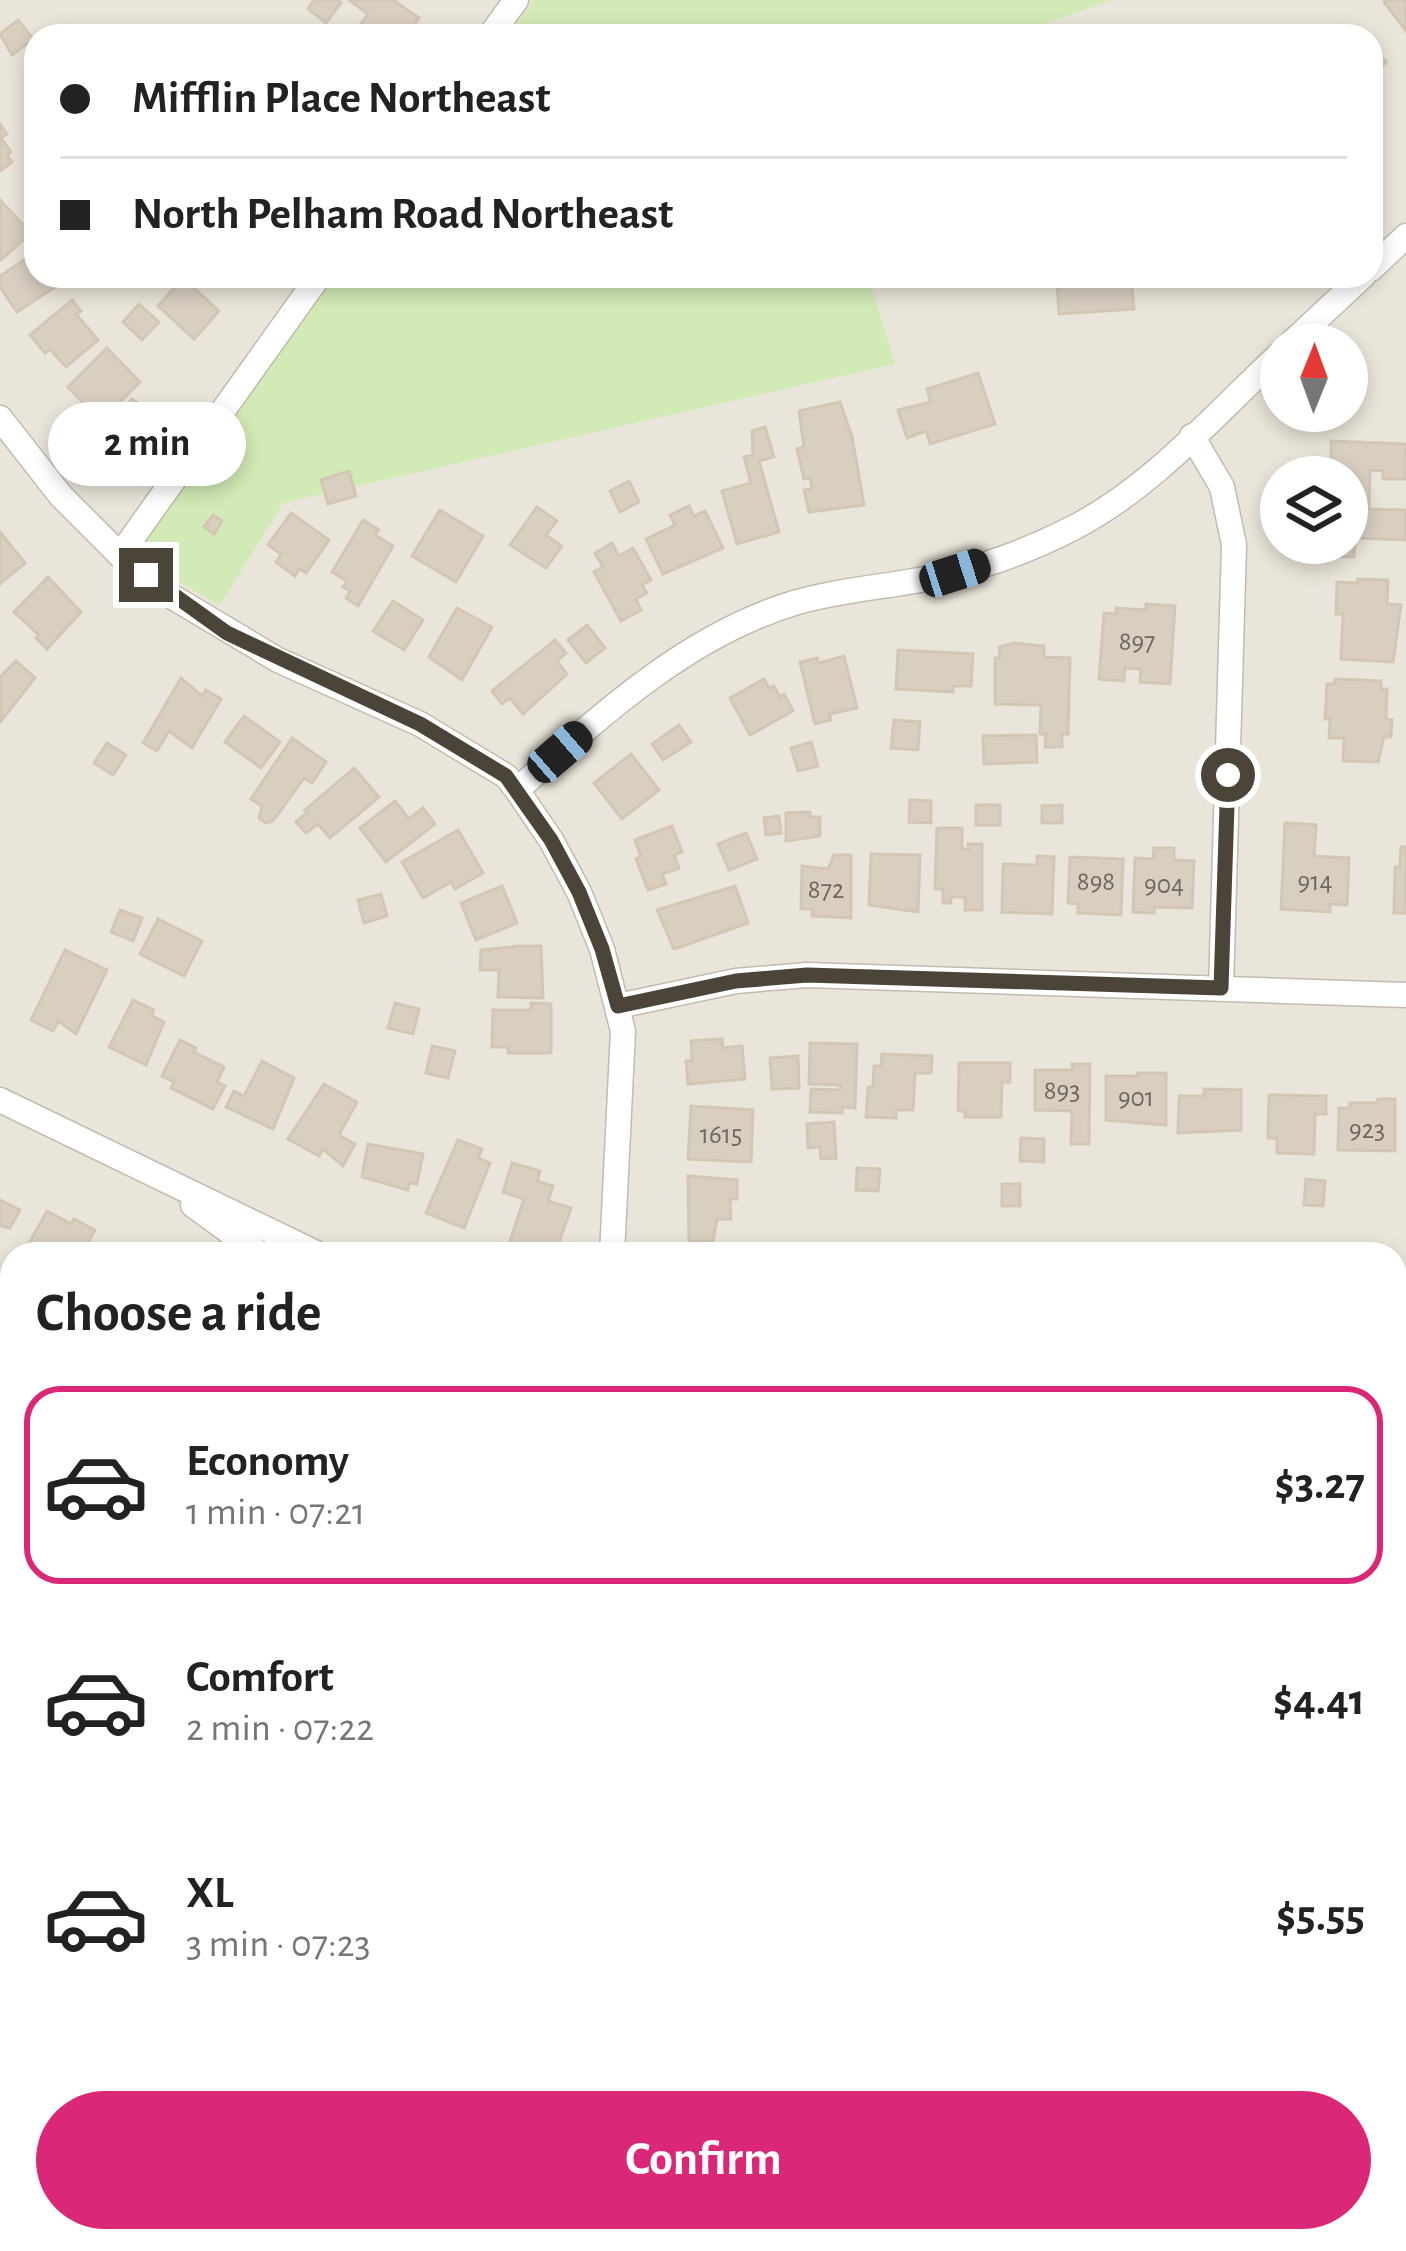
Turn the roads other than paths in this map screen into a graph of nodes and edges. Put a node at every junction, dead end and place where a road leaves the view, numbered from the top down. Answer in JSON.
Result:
{"nodes":[{"id":1,"x":1406,"y":236,"type":"edge"},
{"id":2,"x":1383,"y":258,"type":"edge"},
{"id":3,"x":310,"y":288,"type":"edge"},
{"id":4,"x":1350,"y":288,"type":"edge"},
{"id":5,"x":1312,"y":324,"type":"edge"},
{"id":6,"x":1260,"y":373,"type":"edge"},
{"id":7,"x":0,"y":418,"type":"edge"},
{"id":8,"x":1192,"y":436,"type":"junction"},
{"id":9,"x":120,"y":555,"type":"junction"},
{"id":10,"x":517,"y":790,"type":"junction"},
{"id":11,"x":1221,"y":988,"type":"junction"},
{"id":12,"x":1406,"y":995,"type":"edge"},
{"id":13,"x":618,"y":1006,"type":"junction"},
{"id":14,"x":0,"y":1100,"type":"edge"},
{"id":15,"x":158,"y":1179,"type":"junction"},
{"id":16,"x":244,"y":1242,"type":"edge"},
{"id":17,"x":292,"y":1242,"type":"edge"},
{"id":18,"x":613,"y":1242,"type":"edge"}],
"edges":[{"from":1,"to":2,"type":"street"},
{"from":3,"to":9,"type":"street"},
{"from":4,"to":5,"type":"street"},
{"from":6,"to":8,"type":"street"},
{"from":7,"to":9,"type":"street"},
{"from":8,"to":10,"type":"street"},
{"from":8,"to":11,"type":"street"},
{"from":9,"to":10,"type":"street"},
{"from":10,"to":13,"type":"street"},
{"from":11,"to":12,"type":"street"},
{"from":11,"to":13,"type":"street"},
{"from":13,"to":18,"type":"street"},
{"from":14,"to":15,"type":"street"},
{"from":15,"to":16,"type":"street"},
{"from":15,"to":17,"type":"street"}]}
